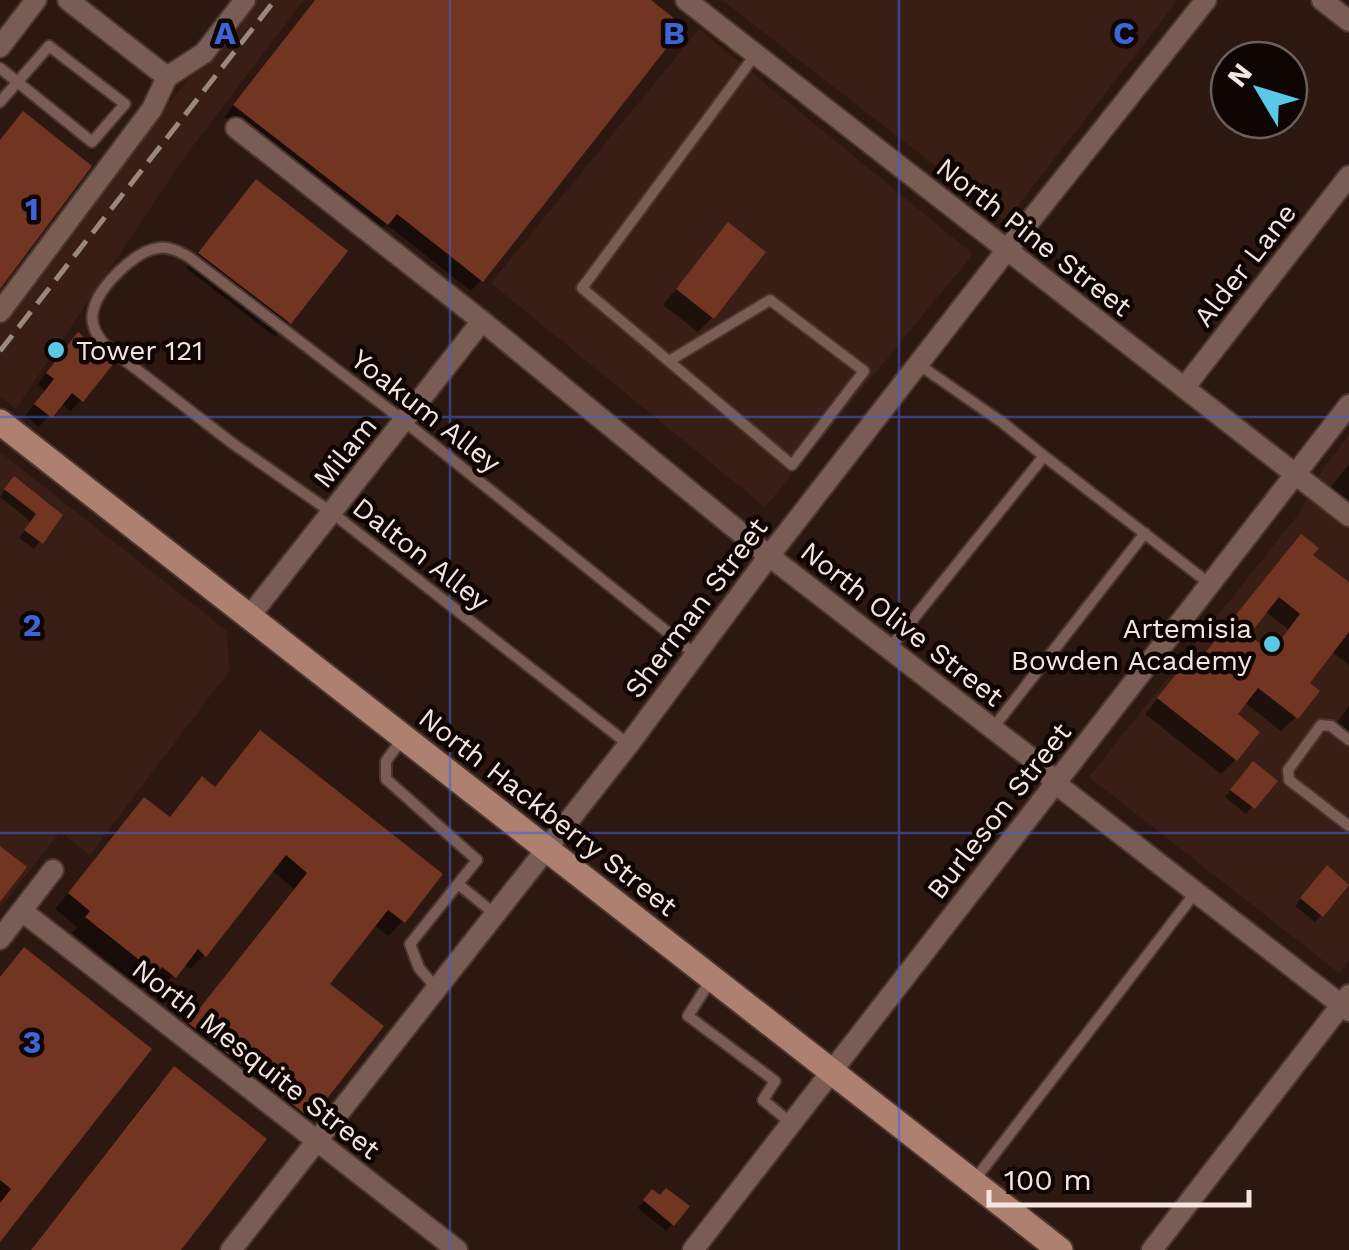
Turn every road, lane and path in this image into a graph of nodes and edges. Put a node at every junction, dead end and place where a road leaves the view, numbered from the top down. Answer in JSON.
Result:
{"nodes":[{"id":1,"x":36,"y":0,"type":"edge"},
{"id":2,"x":68,"y":0,"type":"edge"},
{"id":3,"x":245,"y":0,"type":"edge"},
{"id":4,"x":686,"y":0,"type":"edge"},
{"id":5,"x":1206,"y":0,"type":"edge"},
{"id":6,"x":1322,"y":0,"type":"edge"},
{"id":7,"x":1349,"y":21,"type":"edge"},
{"id":8,"x":0,"y":47,"type":"edge"},
{"id":9,"x":756,"y":54,"type":"junction"},
{"id":10,"x":0,"y":68,"type":"edge"},
{"id":11,"x":167,"y":77,"type":"junction"},
{"id":12,"x":18,"y":81,"type":"junction"},
{"id":13,"x":0,"y":102,"type":"edge"},
{"id":14,"x":236,"y":128,"type":"dead end"},
{"id":15,"x":1349,"y":176,"type":"edge"},
{"id":16,"x":1006,"y":251,"type":"junction"},
{"id":17,"x":118,"y":274,"type":"joint"},
{"id":18,"x":0,"y":312,"type":"edge"},
{"id":19,"x":482,"y":321,"type":"junction"},
{"id":20,"x":669,"y":361,"type":"junction"},
{"id":21,"x":918,"y":364,"type":"junction"},
{"id":22,"x":1184,"y":388,"type":"junction"},
{"id":23,"x":1349,"y":406,"type":"edge"},
{"id":24,"x":0,"y":422,"type":"edge"},
{"id":25,"x":404,"y":422,"type":"junction"},
{"id":26,"x":1044,"y":456,"type":"junction"},
{"id":27,"x":1295,"y":474,"type":"junction"},
{"id":28,"x":332,"y":512,"type":"junction"},
{"id":29,"x":1349,"y":516,"type":"edge"},
{"id":30,"x":1144,"y":533,"type":"junction"},
{"id":31,"x":770,"y":556,"type":"junction"},
{"id":32,"x":1210,"y":584,"type":"junction"},
{"id":33,"x":249,"y":617,"type":"junction"},
{"id":34,"x":889,"y":649,"type":"junction"},
{"id":35,"x":696,"y":655,"type":"junction"},
{"id":36,"x":992,"y":729,"type":"junction"},
{"id":37,"x":404,"y":737,"type":"junction"},
{"id":38,"x":1349,"y":740,"type":"edge"},
{"id":39,"x":629,"y":744,"type":"junction"},
{"id":40,"x":1056,"y":783,"type":"junction"},
{"id":41,"x":1349,"y":826,"type":"edge"},
{"id":42,"x":547,"y":850,"type":"junction"},
{"id":43,"x":53,"y":870,"type":"dead end"},
{"id":44,"x":458,"y":884,"type":"junction"},
{"id":45,"x":1195,"y":893,"type":"junction"},
{"id":46,"x":22,"y":911,"type":"junction"},
{"id":47,"x":496,"y":914,"type":"junction"},
{"id":48,"x":0,"y":939,"type":"edge"},
{"id":49,"x":712,"y":978,"type":"junction"},
{"id":50,"x":437,"y":989,"type":"junction"},
{"id":51,"x":1346,"y":1003,"type":"edge"},
{"id":52,"x":832,"y":1072,"type":"junction"},
{"id":53,"x":792,"y":1124,"type":"junction"},
{"id":54,"x":317,"y":1141,"type":"junction"},
{"id":55,"x":973,"y":1182,"type":"junction"},
{"id":56,"x":231,"y":1250,"type":"edge"},
{"id":57,"x":457,"y":1250,"type":"edge"},
{"id":58,"x":693,"y":1250,"type":"edge"},
{"id":59,"x":1060,"y":1250,"type":"edge"},
{"id":60,"x":1152,"y":1250,"type":"edge"}],
"edges":[{"from":1,"to":8,"type":"street"},
{"from":2,"to":11,"type":"street"},
{"from":3,"to":11,"type":"street"},
{"from":4,"to":9,"type":"street","name":"North Pine Street"},
{"from":5,"to":16,"type":"street","name":"Sherman Street"},
{"from":6,"to":7,"type":"street"},
{"from":9,"to":16,"type":"street","name":"North Pine Street"},
{"from":9,"to":20,"type":"lane"},
{"from":10,"to":12,"type":"lane"},
{"from":11,"to":18,"type":"street"},
{"from":12,"to":12,"type":"lane"},
{"from":12,"to":13,"type":"lane"},
{"from":14,"to":19,"type":"street","name":"North Olive Street"},
{"from":15,"to":22,"type":"street","name":"Alder Lane"},
{"from":16,"to":21,"type":"street","name":"Sherman Street"},
{"from":16,"to":22,"type":"street","name":"North Pine Street"},
{"from":17,"to":25,"type":"lane","name":"Yoakum Alley"},
{"from":17,"to":28,"type":"lane","name":"Dalton Alley"},
{"from":19,"to":25,"type":"street","name":"Milam"},
{"from":19,"to":31,"type":"street","name":"North Olive Street"},
{"from":20,"to":20,"type":"lane"},
{"from":21,"to":26,"type":"lane"},
{"from":21,"to":31,"type":"street","name":"Sherman Street"},
{"from":22,"to":27,"type":"street","name":"North Pine Street"},
{"from":23,"to":27,"type":"street","name":"Burleson Street"},
{"from":24,"to":33,"type":"main road","name":"North Hackberry Street"},
{"from":25,"to":28,"type":"street","name":"Milam"},
{"from":25,"to":35,"type":"lane","name":"Yoakum Alley"},
{"from":26,"to":30,"type":"lane"},
{"from":26,"to":34,"type":"lane"},
{"from":27,"to":29,"type":"street","name":"North Pine Street"},
{"from":27,"to":32,"type":"street","name":"Burleson Street"},
{"from":28,"to":33,"type":"street","name":"Milam"},
{"from":28,"to":39,"type":"lane","name":"Dalton Alley"},
{"from":30,"to":32,"type":"lane"},
{"from":30,"to":36,"type":"lane"},
{"from":31,"to":34,"type":"street","name":"North Olive Street"},
{"from":31,"to":35,"type":"street","name":"Sherman Street"},
{"from":32,"to":40,"type":"street","name":"Burleson Street"},
{"from":33,"to":37,"type":"main road","name":"North Hackberry Street"},
{"from":34,"to":36,"type":"street","name":"North Olive Street"},
{"from":35,"to":39,"type":"street","name":"Sherman Street"},
{"from":36,"to":40,"type":"street","name":"North Olive Street"},
{"from":37,"to":42,"type":"main road","name":"North Hackberry Street"},
{"from":37,"to":44,"type":"lane"},
{"from":38,"to":41,"type":"lane"},
{"from":39,"to":42,"type":"street","name":"Sherman Street"},
{"from":40,"to":45,"type":"street","name":"North Olive Street"},
{"from":40,"to":52,"type":"street","name":"Burleson Street"},
{"from":42,"to":47,"type":"street","name":"Sherman Street"},
{"from":42,"to":49,"type":"main road","name":"North Hackberry Street"},
{"from":43,"to":46,"type":"street"},
{"from":44,"to":47,"type":"lane"},
{"from":44,"to":50,"type":"lane"},
{"from":45,"to":51,"type":"street","name":"North Olive Street"},
{"from":45,"to":55,"type":"lane"},
{"from":46,"to":48,"type":"street"},
{"from":46,"to":54,"type":"street","name":"North Mesquite Street"},
{"from":47,"to":50,"type":"street","name":"Sherman Street"},
{"from":49,"to":52,"type":"main road","name":"North Hackberry Street"},
{"from":49,"to":53,"type":"lane"},
{"from":50,"to":54,"type":"street","name":"Sherman Street"},
{"from":51,"to":60,"type":"street"},
{"from":52,"to":53,"type":"street","name":"Burleson Street"},
{"from":52,"to":55,"type":"main road","name":"North Hackberry Street"},
{"from":53,"to":58,"type":"street","name":"Burleson Street"},
{"from":54,"to":56,"type":"street","name":"Sherman Street"},
{"from":54,"to":57,"type":"street","name":"North Mesquite Street"},
{"from":55,"to":59,"type":"main road","name":"North Hackberry Street"}]}
